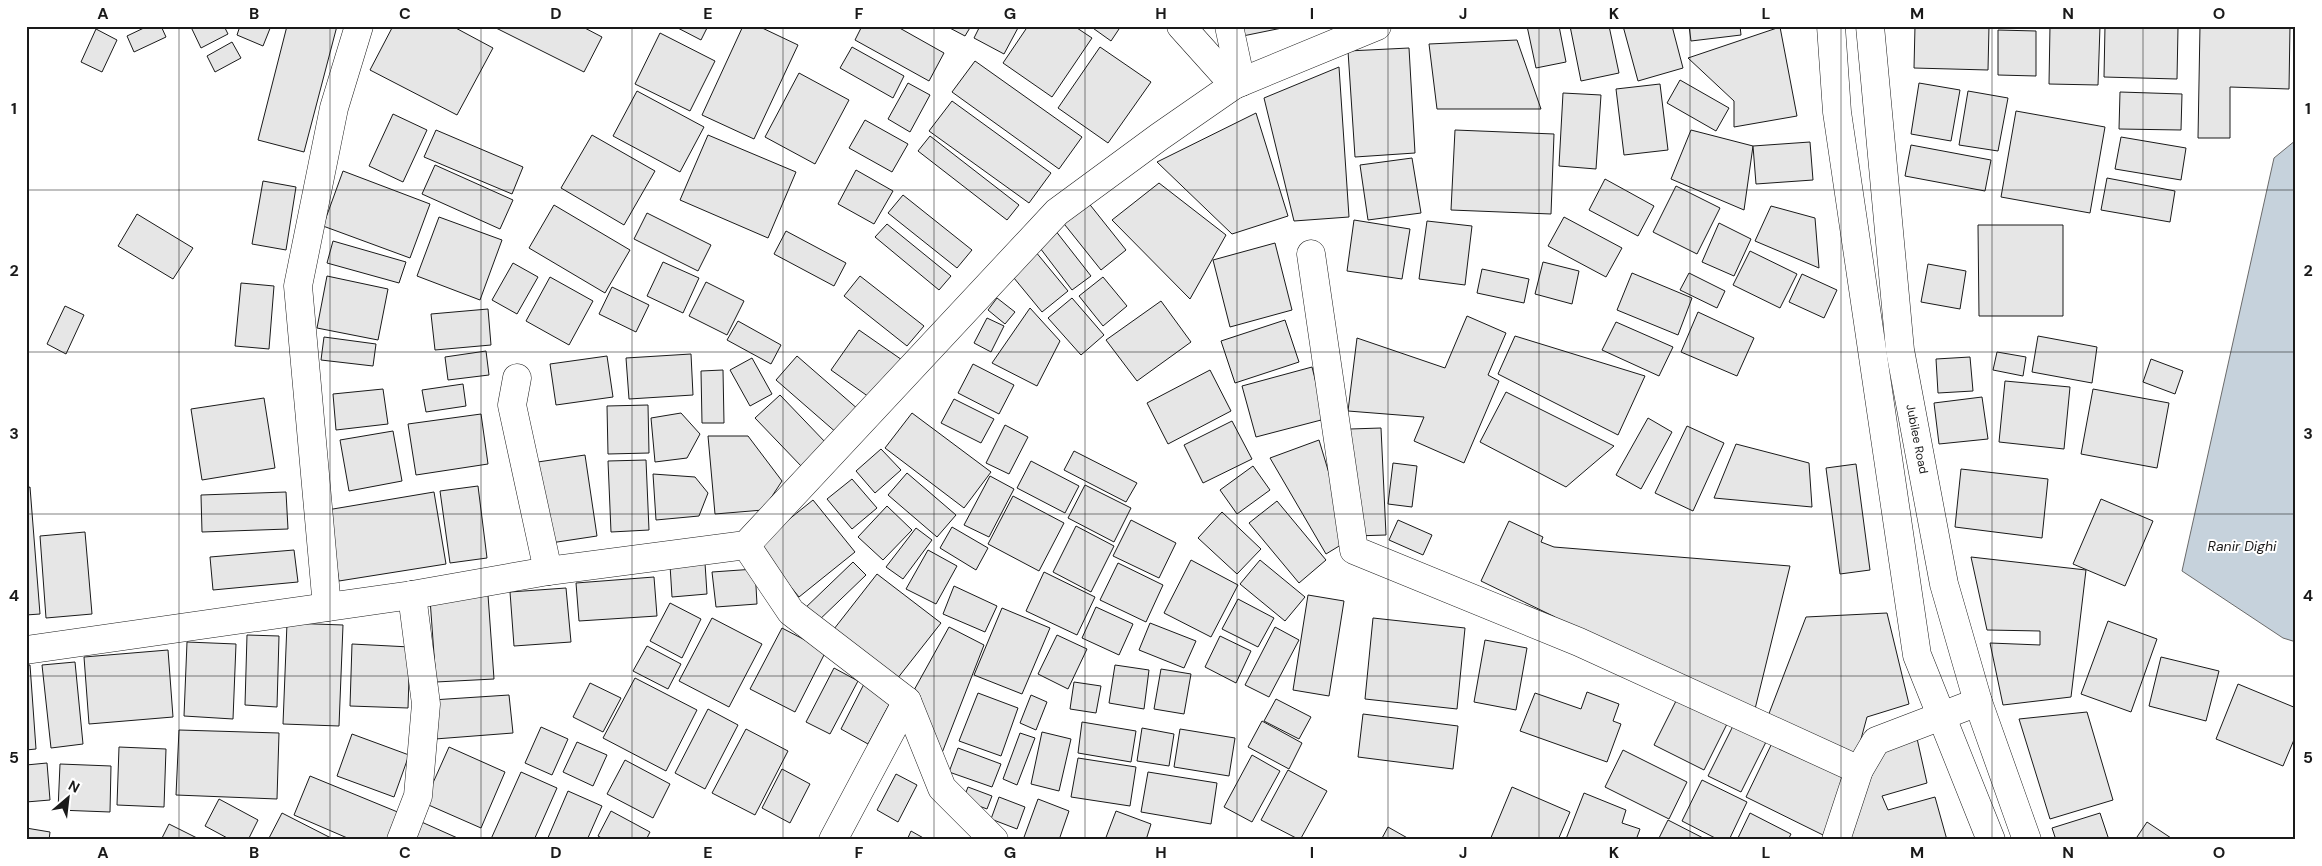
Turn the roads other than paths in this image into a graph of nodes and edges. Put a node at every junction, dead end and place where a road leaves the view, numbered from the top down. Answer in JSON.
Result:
{"nodes":[{"id":1,"x":359,"y":26,"type":"edge"},
{"id":2,"x":1182,"y":26,"type":"edge"},
{"id":3,"x":1228,"y":26,"type":"edge"},
{"id":4,"x":1377,"y":26,"type":"edge"},
{"id":5,"x":1831,"y":26,"type":"edge"},
{"id":6,"x":1870,"y":26,"type":"edge"},
{"id":7,"x":1237,"y":84,"type":"junction"},
{"id":8,"x":1311,"y":254,"type":"dead end"},
{"id":9,"x":516,"y":378,"type":"dead end"},
{"id":10,"x":746,"y":545,"type":"junction"},
{"id":11,"x":548,"y":571,"type":"junction"},
{"id":12,"x":412,"y":595,"type":"junction"},
{"id":13,"x":327,"y":607,"type":"junction"},
{"id":14,"x":26,"y":650,"type":"edge"},
{"id":15,"x":907,"y":701,"type":"junction"},
{"id":16,"x":1978,"y":702,"type":"junction"},
{"id":17,"x":1941,"y":715,"type":"junction"},
{"id":18,"x":1859,"y":770,"type":"junction"},
{"id":19,"x":401,"y":840,"type":"edge"},
{"id":20,"x":834,"y":840,"type":"edge"},
{"id":21,"x":994,"y":840,"type":"edge"},
{"id":22,"x":1836,"y":840,"type":"edge"},
{"id":23,"x":1990,"y":840,"type":"edge"},
{"id":24,"x":2027,"y":840,"type":"edge"}],
"edges":[{"from":1,"to":13,"type":"street"},
{"from":2,"to":7,"type":"street"},
{"from":3,"to":7,"type":"street"},
{"from":4,"to":7,"type":"street"},
{"from":5,"to":17,"type":"street"},
{"from":6,"to":16,"type":"street","name":"Jubilee Road"},
{"from":7,"to":10,"type":"street"},
{"from":8,"to":18,"type":"street"},
{"from":9,"to":11,"type":"street"},
{"from":10,"to":11,"type":"street"},
{"from":10,"to":15,"type":"street"},
{"from":11,"to":12,"type":"street"},
{"from":12,"to":13,"type":"street"},
{"from":12,"to":19,"type":"street"},
{"from":13,"to":14,"type":"street"},
{"from":15,"to":20,"type":"street"},
{"from":15,"to":21,"type":"street"},
{"from":16,"to":17,"type":"street"},
{"from":16,"to":24,"type":"street","name":"Jubilee Road"},
{"from":17,"to":18,"type":"street"},
{"from":17,"to":23,"type":"street"},
{"from":18,"to":22,"type":"street"}]}
